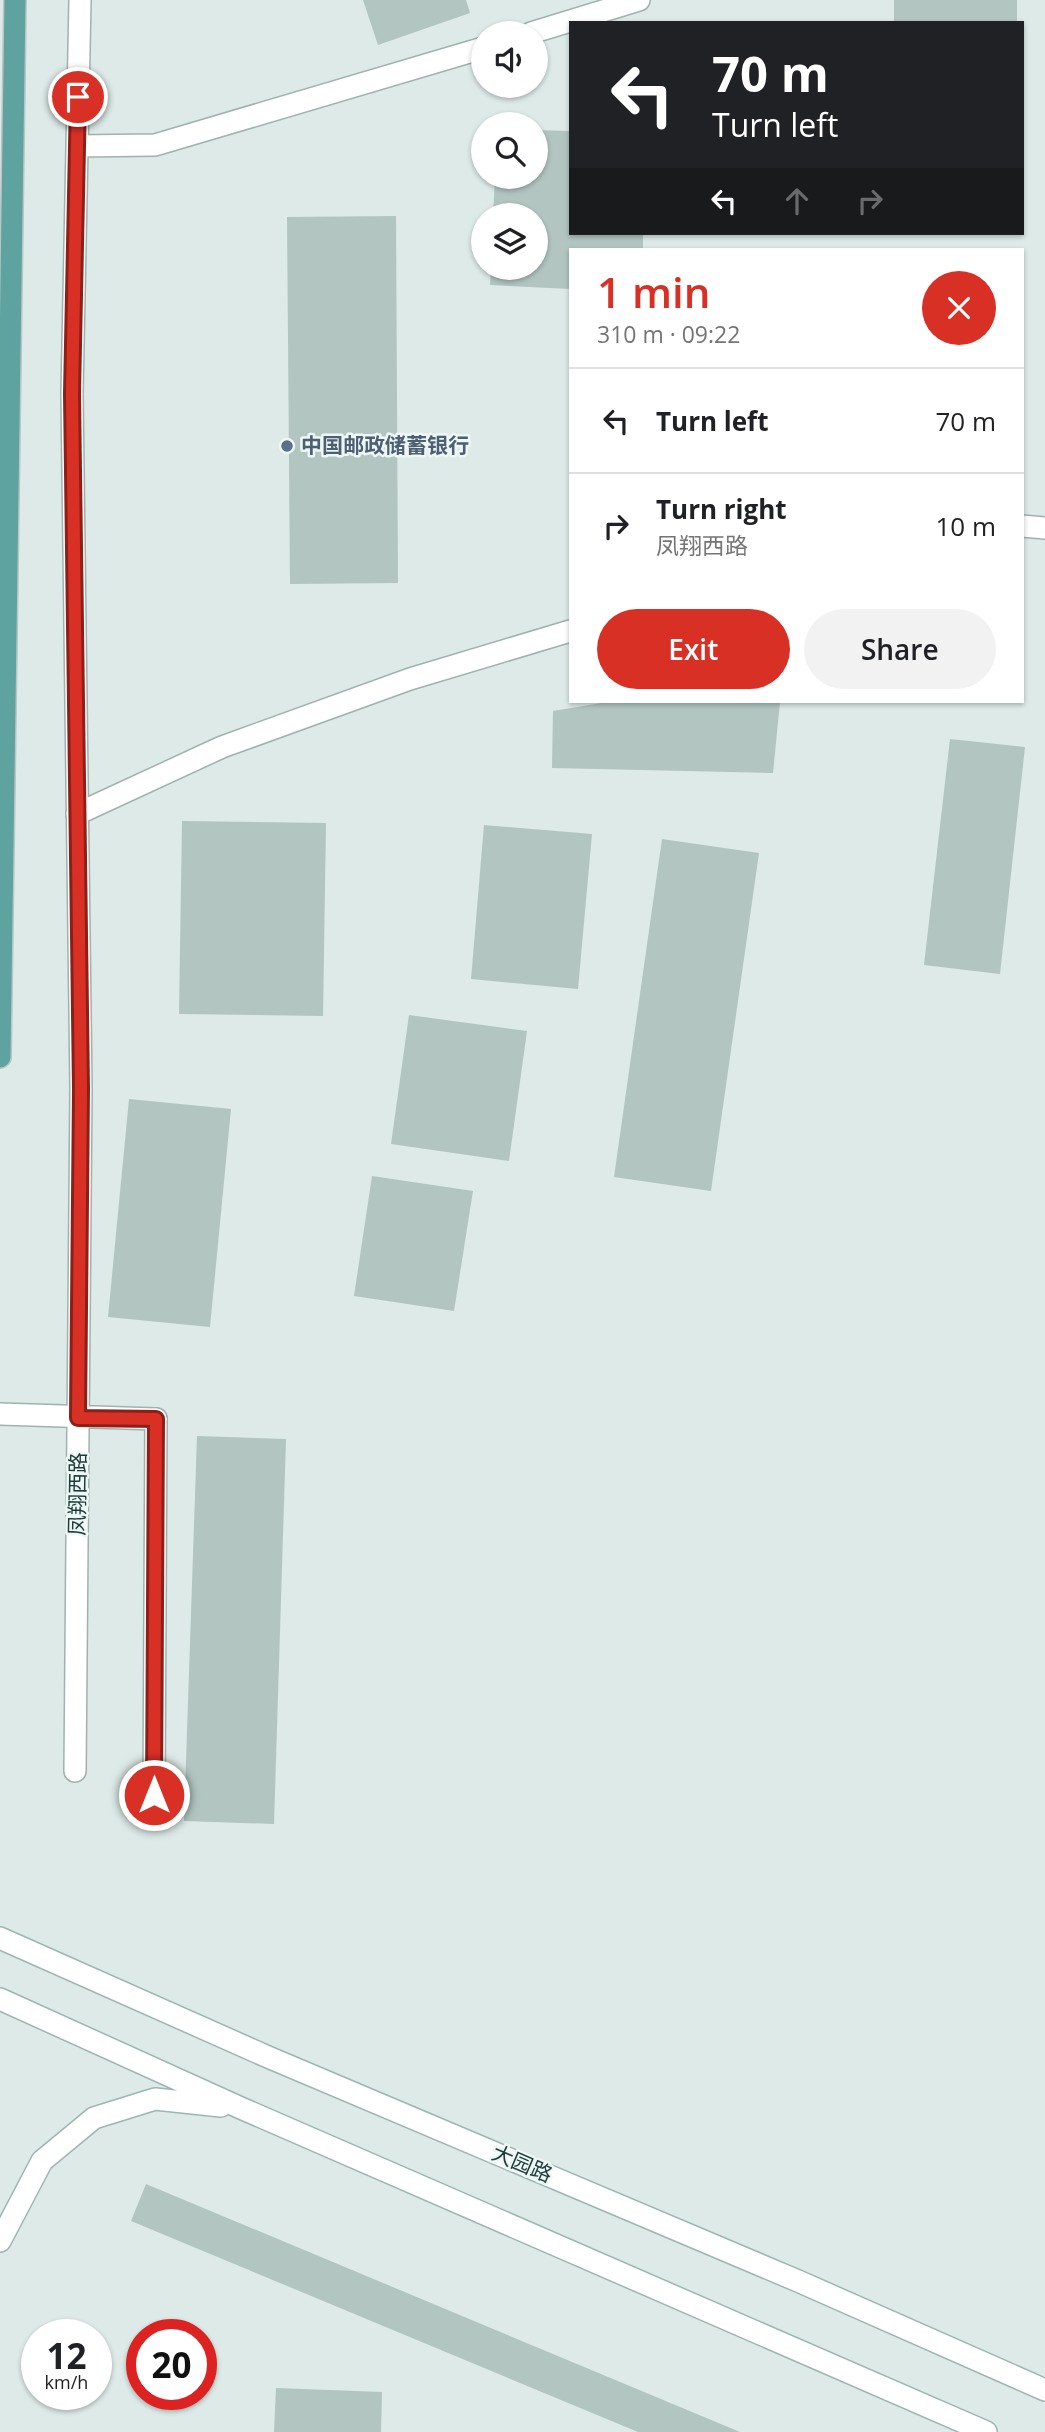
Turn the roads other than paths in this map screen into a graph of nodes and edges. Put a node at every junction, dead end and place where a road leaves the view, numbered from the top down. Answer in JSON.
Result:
{"nodes":[{"id":1,"x":15,"y":0,"type":"edge"},
{"id":2,"x":80,"y":0,"type":"edge"},
{"id":3,"x":639,"y":0,"type":"edge"},
{"id":4,"x":569,"y":21,"type":"edge"},
{"id":5,"x":570,"y":21,"type":"edge"},
{"id":6,"x":548,"y":28,"type":"edge"},
{"id":7,"x":471,"y":52,"type":"edge"},
{"id":8,"x":77,"y":146,"type":"junction"},
{"id":9,"x":1024,"y":526,"type":"edge"},
{"id":10,"x":1045,"y":528,"type":"edge"},
{"id":11,"x":569,"y":631,"type":"edge"},
{"id":12,"x":77,"y":814,"type":"junction"},
{"id":13,"x":0,"y":1057,"type":"edge"},
{"id":14,"x":0,"y":1415,"type":"edge"},
{"id":15,"x":78,"y":1418,"type":"junction"},
{"id":16,"x":75,"y":1771,"type":"dead end"},
{"id":17,"x":154,"y":1795,"type":"dead end"},
{"id":18,"x":0,"y":1938,"type":"edge"},
{"id":19,"x":0,"y":1999,"type":"edge"},
{"id":20,"x":243,"y":2109,"type":"junction"},
{"id":21,"x":0,"y":2241,"type":"edge"},
{"id":22,"x":1045,"y":2390,"type":"edge"},
{"id":23,"x":986,"y":2432,"type":"edge"}],
"edges":[{"from":1,"to":13,"type":"main road"},
{"from":2,"to":8,"type":"main road","name":"凤翔西路"},
{"from":3,"to":5,"type":"main road"},
{"from":4,"to":6,"type":"main road"},
{"from":7,"to":8,"type":"main road"},
{"from":8,"to":12,"type":"main road","name":"凤翔西路"},
{"from":9,"to":10,"type":"main road"},
{"from":11,"to":12,"type":"main road"},
{"from":12,"to":15,"type":"main road","name":"凤翔西路"},
{"from":14,"to":15,"type":"main road"},
{"from":15,"to":16,"type":"main road","name":"凤翔西路"},
{"from":15,"to":17,"type":"main road"},
{"from":18,"to":22,"type":"main road","name":"大园路"},
{"from":19,"to":20,"type":"main road"},
{"from":20,"to":21,"type":"main road"},
{"from":20,"to":23,"type":"main road"}]}
